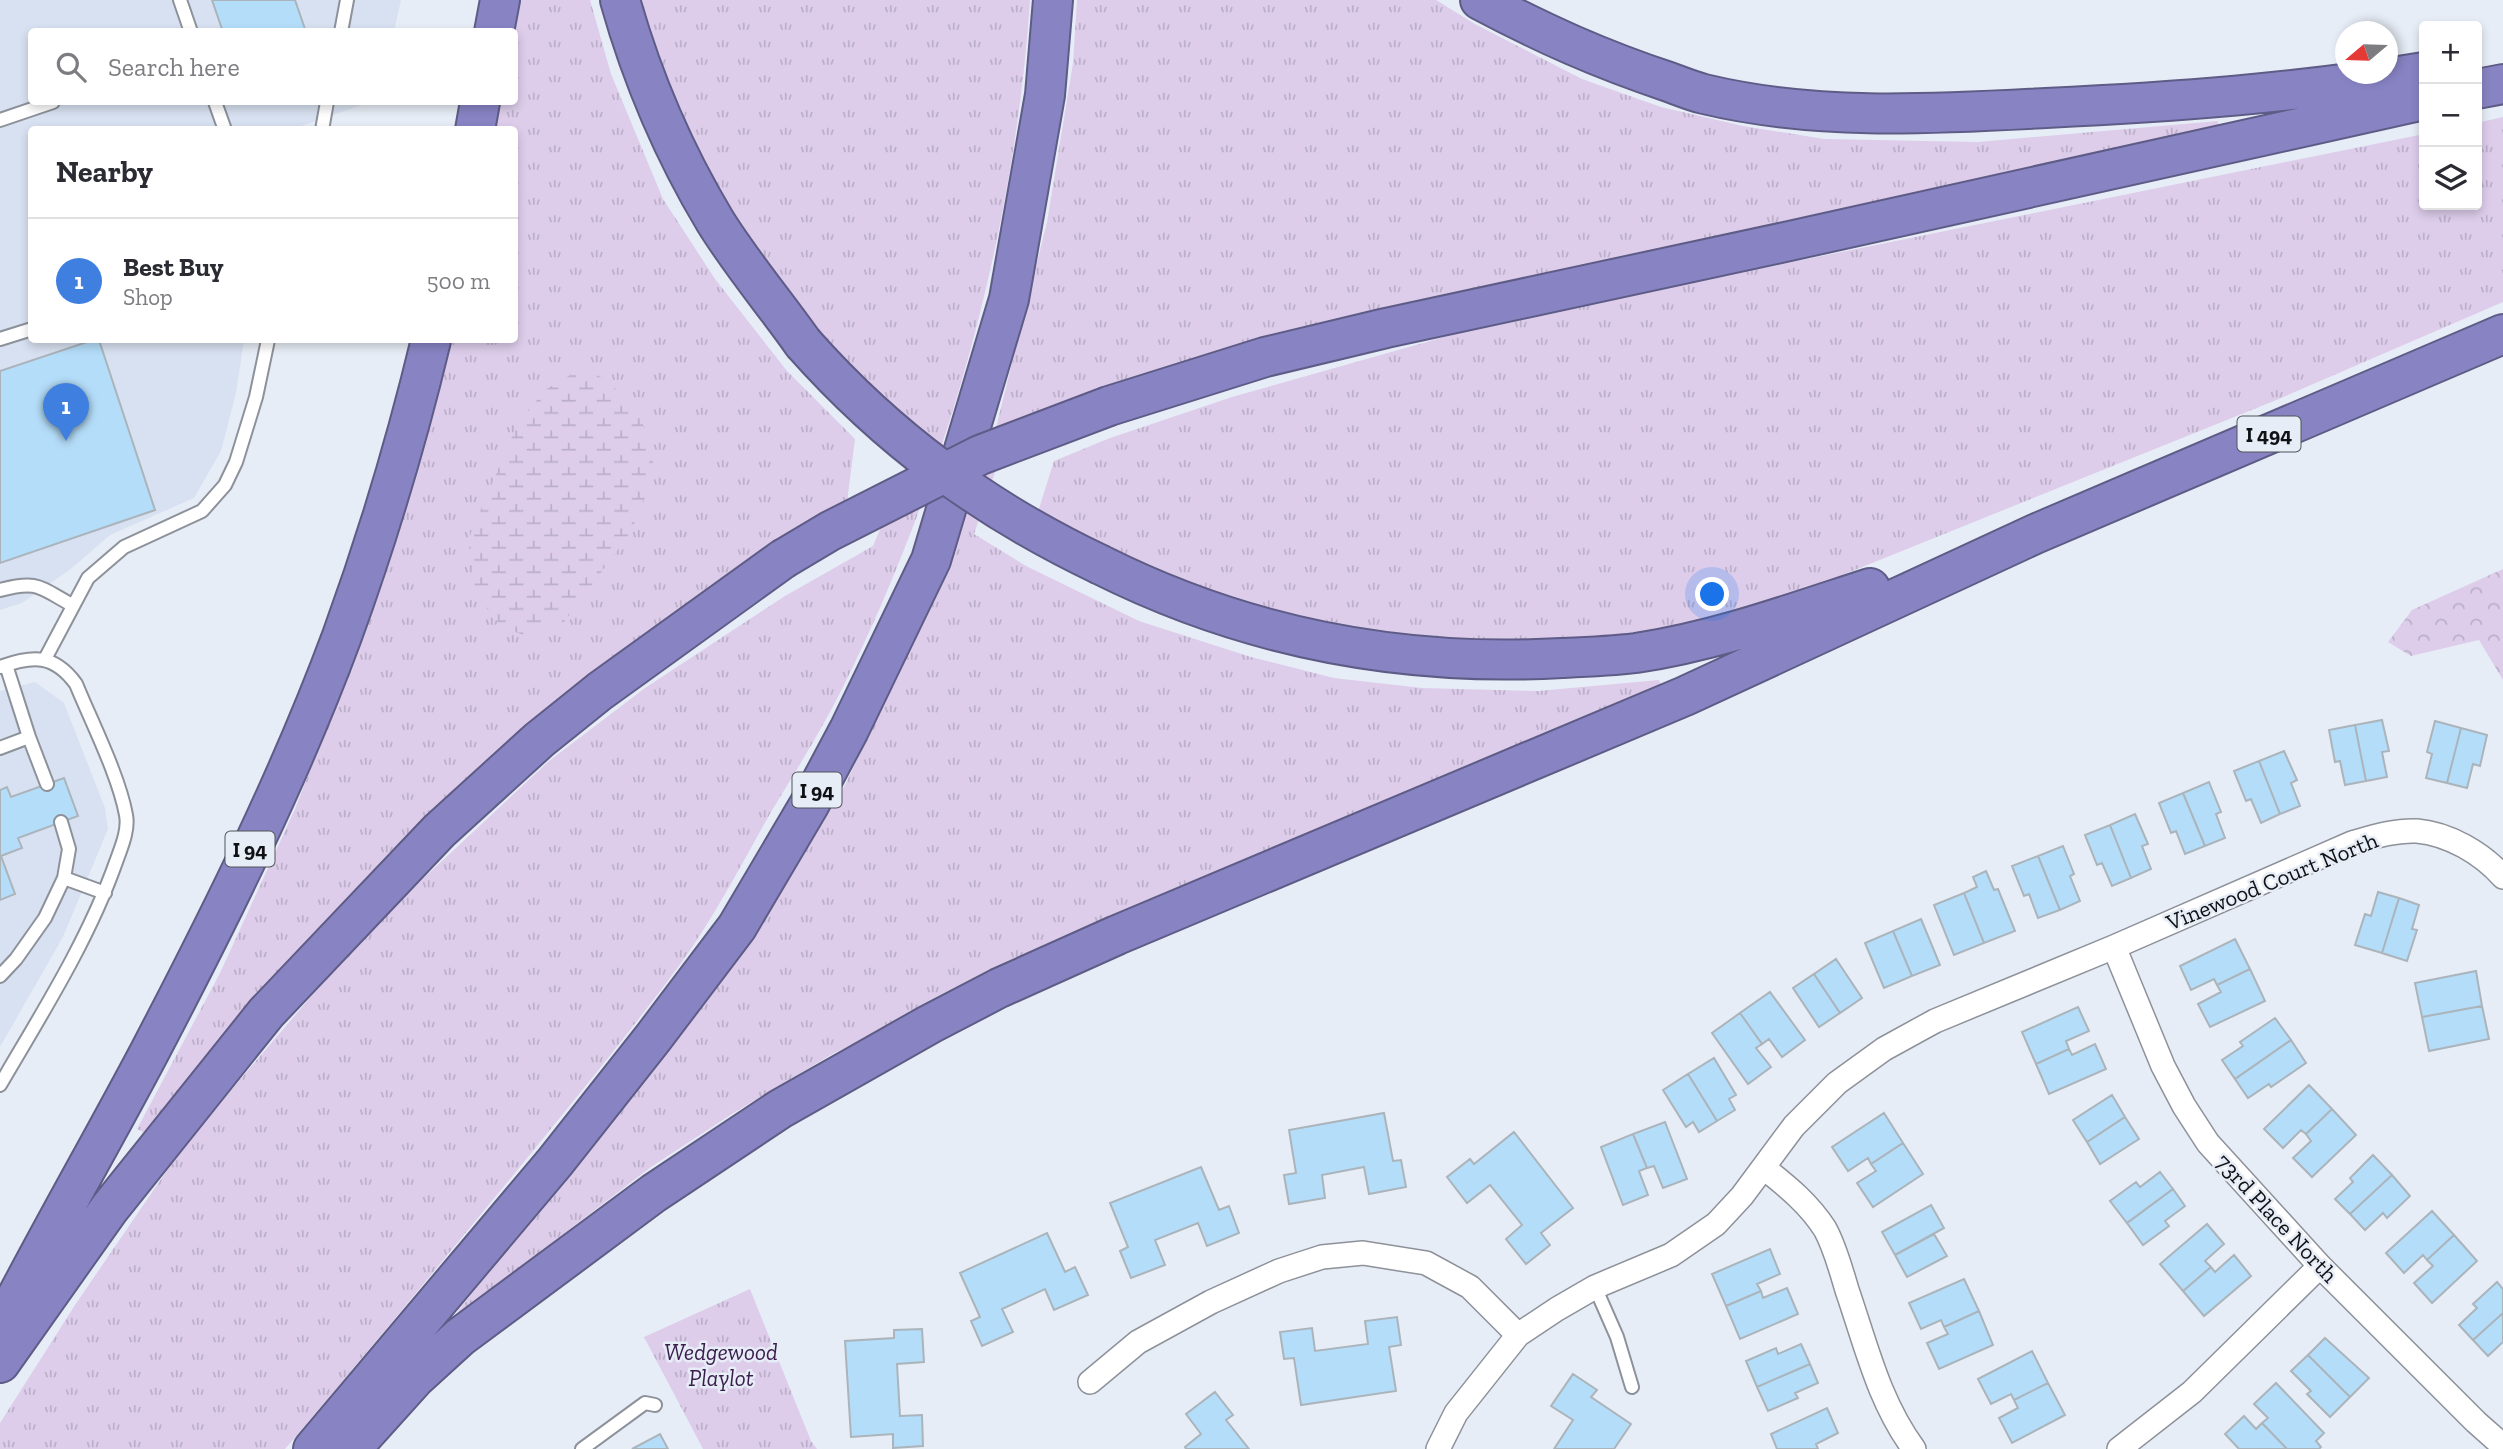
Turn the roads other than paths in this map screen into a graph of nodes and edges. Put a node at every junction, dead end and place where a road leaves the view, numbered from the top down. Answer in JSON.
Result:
{"nodes":[{"id":1,"x":180,"y":0,"type":"edge"},
{"id":2,"x":347,"y":0,"type":"edge"},
{"id":3,"x":500,"y":0,"type":"edge"},
{"id":4,"x":620,"y":0,"type":"edge"},
{"id":5,"x":1053,"y":0,"type":"edge"},
{"id":6,"x":1480,"y":0,"type":"edge"},
{"id":7,"x":190,"y":28,"type":"edge"},
{"id":8,"x":342,"y":28,"type":"edge"},
{"id":9,"x":495,"y":28,"type":"edge"},
{"id":10,"x":2503,"y":59,"type":"edge"},
{"id":11,"x":2482,"y":62,"type":"edge"},
{"id":12,"x":2419,"y":73,"type":"edge"},
{"id":13,"x":2503,"y":83,"type":"edge"},
{"id":14,"x":2482,"y":88,"type":"edge"},
{"id":15,"x":2419,"y":101,"type":"edge"},
{"id":16,"x":44,"y":105,"type":"edge"},
{"id":17,"x":216,"y":105,"type":"edge"},
{"id":18,"x":326,"y":105,"type":"edge"},
{"id":19,"x":479,"y":105,"type":"edge"},
{"id":20,"x":0,"y":120,"type":"edge"},
{"id":21,"x":224,"y":126,"type":"edge"},
{"id":22,"x":323,"y":126,"type":"edge"},
{"id":23,"x":476,"y":126,"type":"edge"},
{"id":24,"x":28,"y":330,"type":"edge"},
{"id":25,"x":2503,"y":334,"type":"edge"},
{"id":26,"x":0,"y":340,"type":"edge"},
{"id":27,"x":267,"y":343,"type":"edge"},
{"id":28,"x":430,"y":343,"type":"edge"},
{"id":29,"x":2035,"y":534,"type":"junction"},
{"id":30,"x":0,"y":590,"type":"edge"},
{"id":31,"x":72,"y":605,"type":"junction"},
{"id":32,"x":45,"y":659,"type":"junction"},
{"id":33,"x":3,"y":666,"type":"edge"},
{"id":34,"x":29,"y":737,"type":"junction"},
{"id":35,"x":0,"y":748,"type":"edge"},
{"id":36,"x":47,"y":784,"type":"dead end"},
{"id":37,"x":61,"y":822,"type":"dead end"},
{"id":38,"x":2503,"y":877,"type":"edge"},
{"id":39,"x":64,"y":878,"type":"junction"},
{"id":40,"x":105,"y":893,"type":"junction"},
{"id":41,"x":2114,"y":947,"type":"junction"},
{"id":42,"x":0,"y":975,"type":"edge"},
{"id":43,"x":0,"y":1086,"type":"edge"},
{"id":44,"x":1764,"y":1168,"type":"junction"},
{"id":45,"x":2320,"y":1266,"type":"junction"},
{"id":46,"x":1595,"y":1287,"type":"junction"},
{"id":47,"x":0,"y":1329,"type":"edge"},
{"id":48,"x":1518,"y":1335,"type":"junction"},
{"id":49,"x":0,"y":1363,"type":"edge"},
{"id":50,"x":1090,"y":1382,"type":"dead end"},
{"id":51,"x":1632,"y":1387,"type":"dead end"},
{"id":52,"x":654,"y":1405,"type":"dead end"},
{"id":53,"x":2503,"y":1446,"type":"edge"},
{"id":54,"x":313,"y":1449,"type":"edge"},
{"id":55,"x":351,"y":1449,"type":"edge"},
{"id":56,"x":582,"y":1449,"type":"edge"},
{"id":57,"x":1438,"y":1449,"type":"edge"},
{"id":58,"x":1914,"y":1449,"type":"edge"},
{"id":59,"x":2119,"y":1449,"type":"edge"}],
"edges":[{"from":1,"to":7,"type":"lane"},
{"from":2,"to":8,"type":"lane"},
{"from":3,"to":9,"type":"highway"},
{"from":4,"to":29,"type":"highway","bridge":true},
{"from":5,"to":54,"type":"highway","number":"I 94"},
{"from":6,"to":12,"type":"highway"},
{"from":10,"to":11,"type":"highway"},
{"from":13,"to":14,"type":"highway"},
{"from":15,"to":49,"type":"highway","bridge":true},
{"from":16,"to":20,"type":"lane"},
{"from":17,"to":21,"type":"lane"},
{"from":18,"to":22,"type":"lane"},
{"from":19,"to":23,"type":"highway"},
{"from":24,"to":26,"type":"lane"},
{"from":25,"to":29,"type":"highway","number":"I 494"},
{"from":27,"to":31,"type":"lane"},
{"from":28,"to":47,"type":"highway","number":"I 94"},
{"from":29,"to":55,"type":"highway"},
{"from":30,"to":31,"type":"lane"},
{"from":31,"to":32,"type":"lane"},
{"from":32,"to":33,"type":"lane"},
{"from":32,"to":40,"type":"lane"},
{"from":33,"to":34,"type":"lane"},
{"from":34,"to":35,"type":"lane"},
{"from":34,"to":36,"type":"lane"},
{"from":37,"to":39,"type":"lane"},
{"from":38,"to":41,"type":"street","name":"Vinewood Court North"},
{"from":39,"to":40,"type":"lane"},
{"from":39,"to":42,"type":"lane"},
{"from":40,"to":43,"type":"lane"},
{"from":41,"to":44,"type":"street","name":"Vinewood Court North"},
{"from":41,"to":45,"type":"street","name":"73rd Place North"},
{"from":44,"to":46,"type":"street","name":"Vinewood Court North"},
{"from":44,"to":58,"type":"street"},
{"from":45,"to":53,"type":"street","name":"73rd Place North"},
{"from":45,"to":59,"type":"street"},
{"from":46,"to":48,"type":"street","name":"Vinewood Court North"},
{"from":46,"to":51,"type":"lane"},
{"from":48,"to":50,"type":"street"},
{"from":48,"to":57,"type":"street","name":"Vinewood Court North"},
{"from":52,"to":56,"type":"lane"}]}
